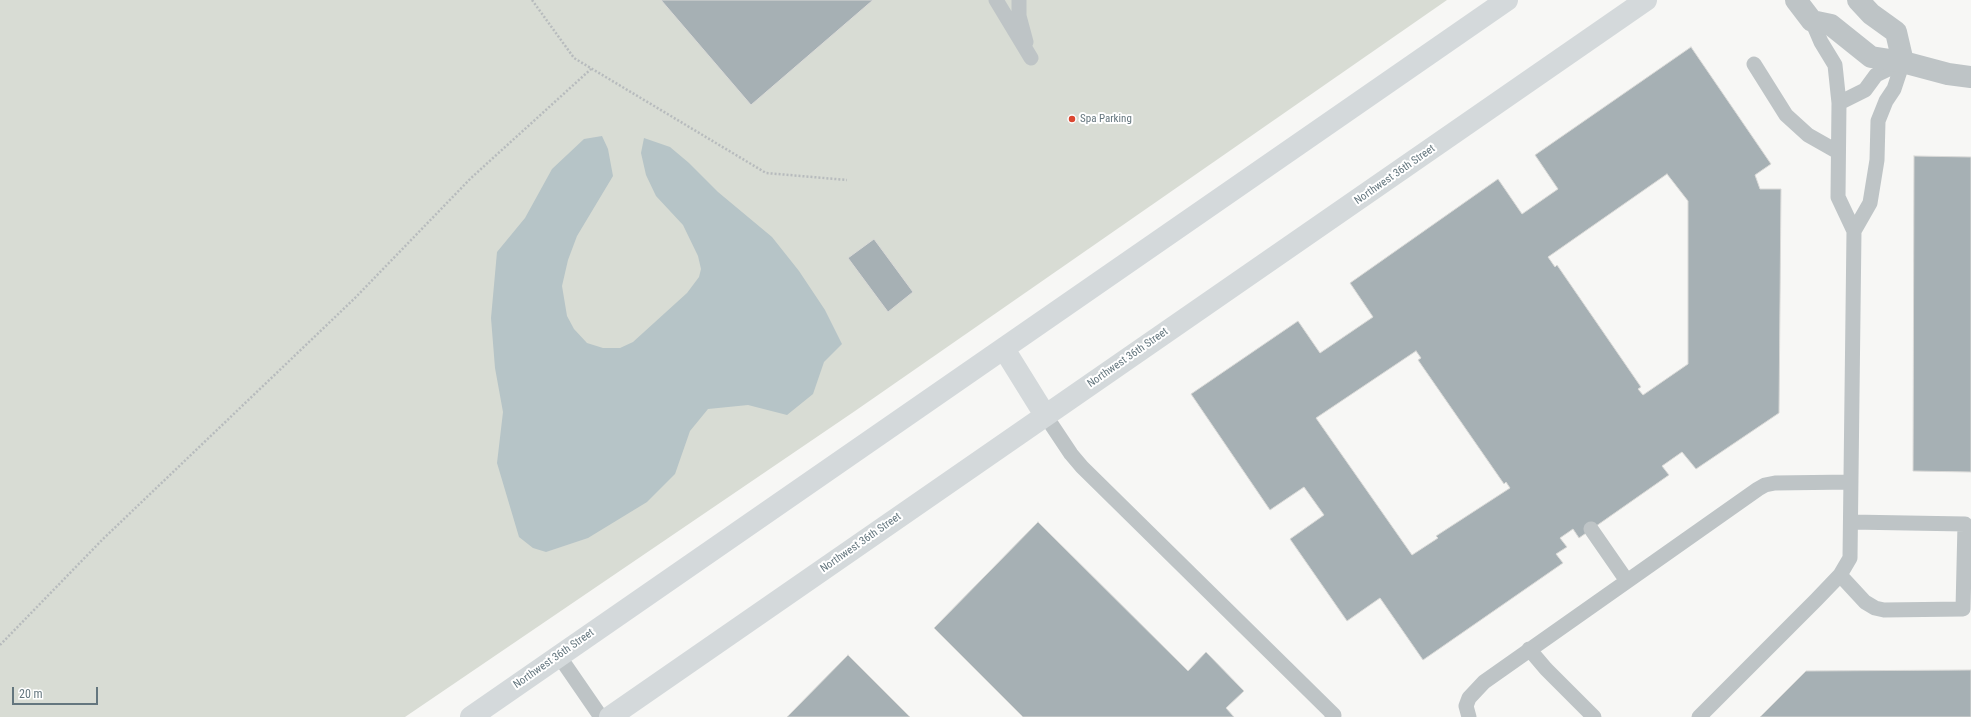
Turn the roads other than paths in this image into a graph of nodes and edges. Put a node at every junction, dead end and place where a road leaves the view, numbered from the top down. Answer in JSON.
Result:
{"nodes":[{"id":1,"x":996,"y":0,"type":"edge"},
{"id":2,"x":1019,"y":0,"type":"edge"},
{"id":3,"x":1507,"y":0,"type":"edge"},
{"id":4,"x":1646,"y":0,"type":"edge"},
{"id":5,"x":1796,"y":0,"type":"edge"},
{"id":6,"x":1858,"y":0,"type":"edge"},
{"id":7,"x":1812,"y":21,"type":"junction"},
{"id":8,"x":1903,"y":62,"type":"junction"},
{"id":9,"x":1754,"y":64,"type":"dead end"},
{"id":10,"x":1971,"y":77,"type":"edge"},
{"id":11,"x":1839,"y":102,"type":"junction"},
{"id":12,"x":1838,"y":152,"type":"junction"},
{"id":13,"x":1854,"y":231,"type":"junction"},
{"id":14,"x":1004,"y":349,"type":"junction"},
{"id":15,"x":1045,"y":415,"type":"junction"},
{"id":16,"x":1852,"y":482,"type":"junction"},
{"id":17,"x":1850,"y":522,"type":"junction"},
{"id":18,"x":1591,"y":529,"type":"dead end"},
{"id":19,"x":1840,"y":575,"type":"junction"},
{"id":20,"x":1627,"y":581,"type":"junction"},
{"id":21,"x":1529,"y":649,"type":"junction"},
{"id":22,"x":559,"y":656,"type":"junction"},
{"id":23,"x":471,"y":717,"type":"edge"},
{"id":24,"x":601,"y":717,"type":"edge"},
{"id":25,"x":610,"y":717,"type":"edge"},
{"id":26,"x":1332,"y":717,"type":"edge"},
{"id":27,"x":1469,"y":717,"type":"edge"},
{"id":28,"x":1594,"y":717,"type":"edge"},
{"id":29,"x":1699,"y":717,"type":"edge"}],
"edges":[{"from":1,"to":2,"type":"lane"},
{"from":3,"to":14,"type":"main road","name":"Northwest 36th Street"},
{"from":4,"to":15,"type":"main road","name":"Northwest 36th Street"},
{"from":5,"to":7,"type":"street"},
{"from":6,"to":8,"type":"street"},
{"from":7,"to":8,"type":"street"},
{"from":7,"to":11,"type":"lane"},
{"from":8,"to":10,"type":"street"},
{"from":8,"to":11,"type":"lane"},
{"from":8,"to":13,"type":"lane"},
{"from":9,"to":12,"type":"lane"},
{"from":11,"to":12,"type":"lane"},
{"from":12,"to":13,"type":"lane"},
{"from":13,"to":16,"type":"lane"},
{"from":14,"to":15,"type":"main road"},
{"from":14,"to":22,"type":"main road","name":"Northwest 36th Street"},
{"from":15,"to":25,"type":"main road","name":"Northwest 36th Street"},
{"from":15,"to":26,"type":"lane"},
{"from":16,"to":17,"type":"lane"},
{"from":16,"to":20,"type":"lane"},
{"from":17,"to":19,"type":"lane"},
{"from":17,"to":19,"type":"lane"},
{"from":18,"to":20,"type":"lane"},
{"from":19,"to":29,"type":"lane"},
{"from":20,"to":21,"type":"lane"},
{"from":21,"to":27,"type":"lane"},
{"from":21,"to":28,"type":"lane"},
{"from":22,"to":23,"type":"main road","name":"Northwest 36th Street"},
{"from":22,"to":24,"type":"lane"}]}
